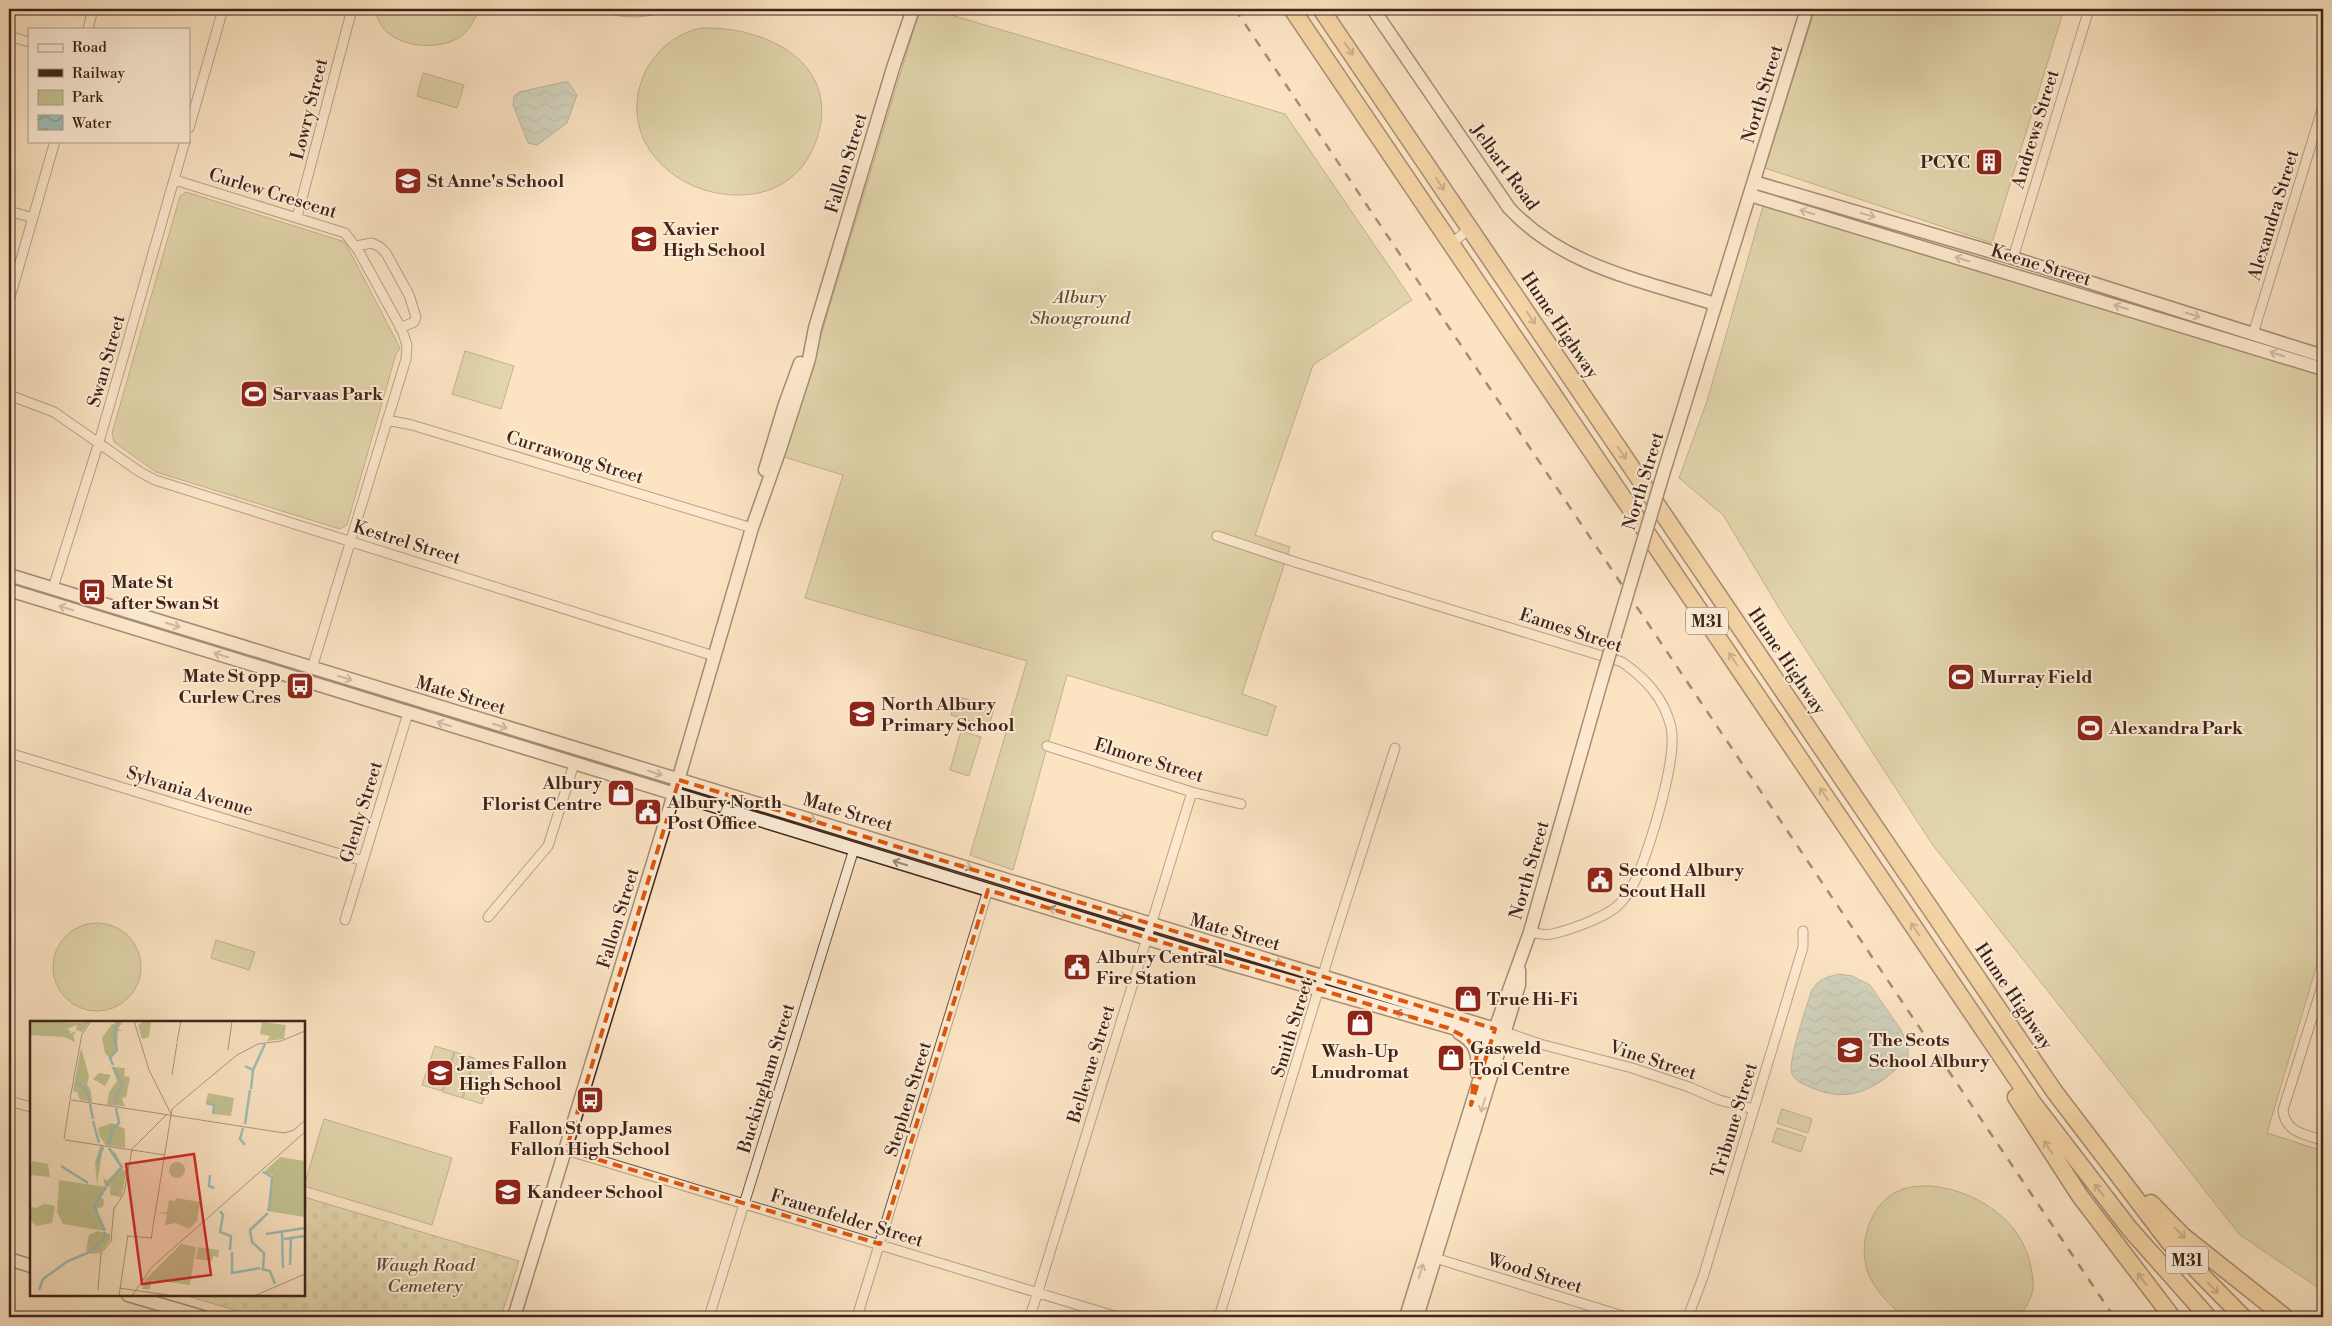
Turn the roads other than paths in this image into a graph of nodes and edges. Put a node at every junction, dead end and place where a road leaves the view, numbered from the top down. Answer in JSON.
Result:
{"nodes":[{"id":1,"x":93,"y":9,"type":"edge"},
{"id":2,"x":223,"y":9,"type":"edge"},
{"id":3,"x":352,"y":9,"type":"edge"},
{"id":4,"x":913,"y":9,"type":"edge"},
{"id":5,"x":1292,"y":9,"type":"edge"},
{"id":6,"x":1322,"y":9,"type":"edge"},
{"id":7,"x":1374,"y":9,"type":"edge"},
{"id":8,"x":1807,"y":9,"type":"edge"},
{"id":9,"x":2089,"y":9,"type":"edge"},
{"id":10,"x":88,"y":28,"type":"edge"},
{"id":11,"x":9,"y":36,"type":"edge"},
{"id":12,"x":28,"y":42,"type":"edge"},
{"id":13,"x":193,"y":92,"type":"edge"},
{"id":14,"x":2323,"y":106,"type":"edge"},
{"id":15,"x":190,"y":119,"type":"edge"},
{"id":16,"x":55,"y":142,"type":"edge"},
{"id":17,"x":185,"y":142,"type":"edge"},
{"id":18,"x":175,"y":180,"type":"junction"},
{"id":19,"x":1754,"y":182,"type":"junction"},
{"id":20,"x":1750,"y":195,"type":"junction"},
{"id":21,"x":9,"y":211,"type":"edge"},
{"id":22,"x":33,"y":218,"type":"junction"},
{"id":23,"x":297,"y":218,"type":"junction"},
{"id":24,"x":1470,"y":228,"type":"junction"},
{"id":25,"x":1452,"y":244,"type":"junction"},
{"id":26,"x":356,"y":246,"type":"junction"},
{"id":27,"x":2013,"y":258,"type":"junction"},
{"id":28,"x":2009,"y":273,"type":"junction"},
{"id":29,"x":9,"y":301,"type":"edge"},
{"id":30,"x":1715,"y":304,"type":"junction"},
{"id":31,"x":400,"y":328,"type":"junction"},
{"id":32,"x":2251,"y":340,"type":"junction"},
{"id":33,"x":2323,"y":356,"type":"edge"},
{"id":34,"x":2323,"y":369,"type":"edge"},
{"id":35,"x":9,"y":395,"type":"edge"},
{"id":36,"x":387,"y":420,"type":"junction"},
{"id":37,"x":99,"y":442,"type":"junction"},
{"id":38,"x":752,"y":528,"type":"junction"},
{"id":39,"x":1217,"y":536,"type":"dead end"},
{"id":40,"x":350,"y":541,"type":"junction"},
{"id":41,"x":9,"y":575,"type":"edge"},
{"id":42,"x":53,"y":588,"type":"junction"},
{"id":43,"x":9,"y":590,"type":"edge"},
{"id":44,"x":714,"y":656,"type":"junction"},
{"id":45,"x":312,"y":668,"type":"junction"},
{"id":46,"x":408,"y":713,"type":"junction"},
{"id":47,"x":1048,"y":746,"type":"dead end"},
{"id":48,"x":1396,"y":748,"type":"dead end"},
{"id":49,"x":9,"y":753,"type":"edge"},
{"id":50,"x":574,"y":764,"type":"junction"},
{"id":51,"x":678,"y":780,"type":"junction"},
{"id":52,"x":1192,"y":792,"type":"junction"},
{"id":53,"x":674,"y":794,"type":"junction"},
{"id":54,"x":1241,"y":804,"type":"dead end"},
{"id":55,"x":854,"y":849,"type":"junction"},
{"id":56,"x":363,"y":861,"type":"junction"},
{"id":57,"x":988,"y":890,"type":"junction"},
{"id":58,"x":488,"y":917,"type":"dead end"},
{"id":59,"x":345,"y":920,"type":"dead end"},
{"id":60,"x":1803,"y":930,"type":"dead end"},
{"id":61,"x":1149,"y":931,"type":"junction"},
{"id":62,"x":1530,"y":932,"type":"junction"},
{"id":63,"x":1927,"y":946,"type":"junction"},
{"id":64,"x":1324,"y":977,"type":"junction"},
{"id":65,"x":2323,"y":983,"type":"edge"},
{"id":66,"x":1320,"y":990,"type":"junction"},
{"id":67,"x":1448,"y":1028,"type":"junction"},
{"id":68,"x":1499,"y":1036,"type":"junction"},
{"id":69,"x":9,"y":1101,"type":"edge"},
{"id":70,"x":1471,"y":1105,"type":"junction"},
{"id":71,"x":30,"y":1107,"type":"edge"},
{"id":72,"x":1754,"y":1109,"type":"junction"},
{"id":73,"x":2323,"y":1140,"type":"edge"},
{"id":74,"x":2098,"y":1147,"type":"junction"},
{"id":75,"x":566,"y":1150,"type":"junction"},
{"id":76,"x":744,"y":1204,"type":"junction"},
{"id":77,"x":880,"y":1244,"type":"junction"},
{"id":78,"x":1435,"y":1258,"type":"junction"},
{"id":79,"x":9,"y":1259,"type":"edge"},
{"id":80,"x":30,"y":1266,"type":"edge"},
{"id":81,"x":1037,"y":1293,"type":"junction"},
{"id":82,"x":131,"y":1296,"type":"edge"},
{"id":83,"x":202,"y":1317,"type":"edge"},
{"id":84,"x":514,"y":1317,"type":"edge"},
{"id":85,"x":709,"y":1317,"type":"edge"},
{"id":86,"x":857,"y":1317,"type":"edge"},
{"id":87,"x":1030,"y":1317,"type":"edge"},
{"id":88,"x":1118,"y":1317,"type":"edge"},
{"id":89,"x":1219,"y":1317,"type":"edge"},
{"id":90,"x":1406,"y":1317,"type":"edge"},
{"id":91,"x":1417,"y":1317,"type":"edge"},
{"id":92,"x":1626,"y":1317,"type":"edge"},
{"id":93,"x":1688,"y":1317,"type":"edge"},
{"id":94,"x":2172,"y":1317,"type":"edge"},
{"id":95,"x":2208,"y":1317,"type":"edge"},
{"id":96,"x":2243,"y":1317,"type":"edge"},
{"id":97,"x":2285,"y":1317,"type":"edge"}],
"edges":[{"from":1,"to":10,"type":"street"},
{"from":2,"to":13,"type":"street"},
{"from":3,"to":23,"type":"street","name":"Lowry Street"},
{"from":4,"to":38,"type":"street","name":"Fallon Street"},
{"from":5,"to":25,"type":"highway","number":"M31"},
{"from":6,"to":24,"type":"highway","name":"Hume Highway","number":"M31","one_way":true},
{"from":7,"to":30,"type":"street","name":"Jelbart Road"},
{"from":8,"to":19,"type":"street","name":"North Street"},
{"from":9,"to":27,"type":"street","name":"Andrews Street"},
{"from":11,"to":12,"type":"street"},
{"from":13,"to":15,"type":"street"},
{"from":14,"to":32,"type":"street","name":"Alexandra Street"},
{"from":16,"to":22,"type":"street"},
{"from":17,"to":18,"type":"street","name":"Swan Street"},
{"from":18,"to":23,"type":"street","name":"Curlew Crescent"},
{"from":18,"to":37,"type":"street","name":"Swan Street"},
{"from":19,"to":20,"type":"street","name":"North Street"},
{"from":19,"to":27,"type":"street","name":"Keene Street","one_way":true},
{"from":28,"to":20,"type":"street","name":"Keene Street","one_way":true},
{"from":20,"to":30,"type":"street","name":"North Street"},
{"from":21,"to":22,"type":"street"},
{"from":22,"to":29,"type":"street"},
{"from":23,"to":26,"type":"street","name":"Curlew Crescent"},
{"from":24,"to":25,"type":"street"},
{"from":24,"to":74,"type":"highway","name":"Hume Highway","number":"M31","one_way":true},
{"from":63,"to":25,"type":"highway","number":"M31","one_way":true},
{"from":26,"to":31,"type":"street","name":"Curlew Crescent"},
{"from":26,"to":31,"type":"street"},
{"from":27,"to":28,"type":"street"},
{"from":27,"to":32,"type":"street","name":"Keene Street","one_way":true},
{"from":32,"to":28,"type":"street","name":"Keene Street","one_way":true},
{"from":30,"to":62,"type":"street","name":"North Street","bridge":true},
{"from":31,"to":36,"type":"street","name":"Curlew Crescent"},
{"from":32,"to":33,"type":"street","name":"Keene Street"},
{"from":34,"to":32,"type":"street","name":"Keene Street","one_way":true},
{"from":35,"to":37,"type":"street","name":"Kestrel Street"},
{"from":36,"to":38,"type":"street","name":"Currawong Street"},
{"from":36,"to":40,"type":"street","name":"Curlew Crescent"},
{"from":37,"to":40,"type":"street","name":"Kestrel Street"},
{"from":37,"to":42,"type":"street","name":"Swan Street"},
{"from":38,"to":44,"type":"street","name":"Fallon Street"},
{"from":39,"to":62,"type":"street","name":"Eames Street"},
{"from":40,"to":44,"type":"street","name":"Kestrel Street"},
{"from":40,"to":45,"type":"street","name":"Curlew Crescent"},
{"from":41,"to":42,"type":"street","name":"Mate Street"},
{"from":42,"to":45,"type":"street","name":"Mate Street","one_way":true},
{"from":46,"to":43,"type":"street","name":"Mate Street","one_way":true},
{"from":44,"to":51,"type":"street","name":"Fallon Street"},
{"from":45,"to":51,"type":"street","name":"Mate Street","one_way":true},
{"from":50,"to":46,"type":"street","name":"Mate Street","one_way":true},
{"from":46,"to":56,"type":"street","name":"Glenly Street"},
{"from":47,"to":52,"type":"street","name":"Elmore Street"},
{"from":48,"to":64,"type":"street","name":"Smith Street"},
{"from":49,"to":56,"type":"street","name":"Sylvania Avenue"},
{"from":50,"to":53,"type":"street","name":"Mate Street"},
{"from":50,"to":58,"type":"street"},
{"from":51,"to":53,"type":"street","name":"Fallon Street"},
{"from":51,"to":61,"type":"street","name":"Mate Street","one_way":true},
{"from":52,"to":54,"type":"street","name":"Elmore Street"},
{"from":52,"to":61,"type":"street","name":"Bellevue Street"},
{"from":53,"to":55,"type":"street","name":"Mate Street"},
{"from":53,"to":75,"type":"street","name":"Fallon Street"},
{"from":57,"to":55,"type":"street","name":"Mate Street","one_way":true},
{"from":55,"to":76,"type":"street","name":"Buckingham Street"},
{"from":56,"to":59,"type":"street","name":"Glenly Street"},
{"from":61,"to":57,"type":"street","name":"Mate Street","one_way":true},
{"from":57,"to":77,"type":"street","name":"Stephen Street"},
{"from":60,"to":72,"type":"street","name":"Tribune Street"},
{"from":61,"to":64,"type":"street","name":"Mate Street","one_way":true},
{"from":61,"to":66,"type":"street","name":"Mate Street"},
{"from":61,"to":81,"type":"street","name":"Bellevue Street"},
{"from":62,"to":68,"type":"street","name":"North Street"},
{"from":94,"to":63,"type":"highway","one_way":true},
{"from":95,"to":63,"type":"highway","number":"M31","one_way":true},
{"from":64,"to":66,"type":"street","name":"Smith Street"},
{"from":64,"to":68,"type":"street","name":"Mate Street"},
{"from":65,"to":73,"type":"street"},
{"from":67,"to":66,"type":"street","name":"Mate Street","one_way":true},
{"from":66,"to":89,"type":"street","name":"Smith Street"},
{"from":67,"to":68,"type":"street","name":"Mate Street"},
{"from":67,"to":70,"type":"street"},
{"from":68,"to":70,"type":"street","name":"North Street"},
{"from":68,"to":72,"type":"street","name":"Vine Street"},
{"from":68,"to":78,"type":"street","name":"North Street","one_way":true},
{"from":69,"to":71,"type":"street"},
{"from":90,"to":70,"type":"street","name":"North Street","one_way":true},
{"from":72,"to":93,"type":"street","name":"Tribune Street"},
{"from":74,"to":96,"type":"highway","name":"Hume Highway","number":"M31","one_way":true},
{"from":74,"to":97,"type":"highway","one_way":true},
{"from":75,"to":76,"type":"street","name":"Frauenfelder Street"},
{"from":75,"to":84,"type":"street","name":"Fallon Street"},
{"from":76,"to":77,"type":"street","name":"Frauenfelder Street"},
{"from":76,"to":85,"type":"street","name":"Buckingham Street"},
{"from":77,"to":81,"type":"street","name":"Frauenfelder Street"},
{"from":77,"to":86,"type":"street","name":"Stephen Street"},
{"from":78,"to":91,"type":"street","name":"North Street"},
{"from":78,"to":92,"type":"street","name":"Wood Street"},
{"from":79,"to":80,"type":"street"},
{"from":81,"to":87,"type":"street","name":"Bellevue Street"},
{"from":81,"to":88,"type":"street","name":"Frauenfelder Street"},
{"from":82,"to":83,"type":"street"}]}
